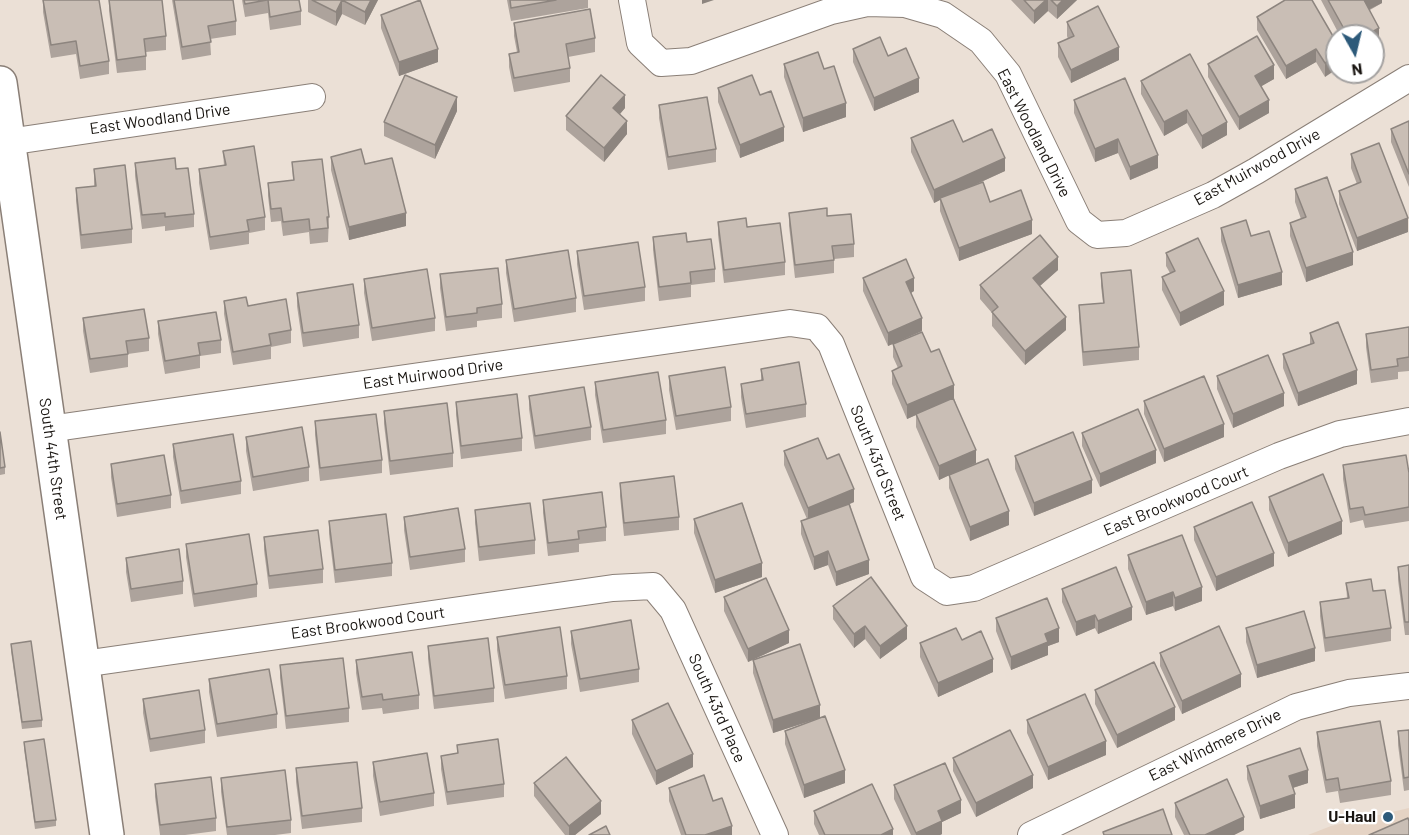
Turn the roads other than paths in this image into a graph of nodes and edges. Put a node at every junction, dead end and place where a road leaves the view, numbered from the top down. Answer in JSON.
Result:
{"nodes":[{"id":1,"x":632,"y":0,"type":"edge"},
{"id":2,"x":1409,"y":78,"type":"edge"},
{"id":3,"x":0,"y":83,"type":"edge"},
{"id":4,"x":312,"y":97,"type":"dead end"},
{"id":5,"x":8,"y":142,"type":"junction"},
{"id":6,"x":1097,"y":235,"type":"joint"},
{"id":7,"x":817,"y":327,"type":"joint"},
{"id":8,"x":1409,"y":421,"type":"edge"},
{"id":9,"x":49,"y":429,"type":"junction"},
{"id":10,"x":653,"y":586,"type":"joint"},
{"id":11,"x":947,"y":592,"type":"joint"},
{"id":12,"x":83,"y":664,"type":"junction"},
{"id":13,"x":1409,"y":686,"type":"edge"},
{"id":14,"x":108,"y":835,"type":"edge"},
{"id":15,"x":775,"y":835,"type":"edge"},
{"id":16,"x":1031,"y":835,"type":"edge"}],
"edges":[{"from":1,"to":6,"type":"street","name":"East Woodland Drive"},
{"from":2,"to":6,"type":"street","name":"East Muirwood Drive"},
{"from":3,"to":5,"type":"street","name":"South 44th Street"},
{"from":4,"to":5,"type":"street","name":"East Woodland Drive"},
{"from":5,"to":9,"type":"street","name":"South 44th Street"},
{"from":7,"to":9,"type":"street","name":"East Muirwood Drive"},
{"from":7,"to":11,"type":"street","name":"South 43rd Street"},
{"from":8,"to":11,"type":"street","name":"East Brookwood Court"},
{"from":9,"to":12,"type":"street","name":"South 44th Street"},
{"from":10,"to":12,"type":"street","name":"East Brookwood Court"},
{"from":10,"to":15,"type":"street","name":"South 43rd Place"},
{"from":12,"to":14,"type":"street","name":"South 44th Street"},
{"from":13,"to":16,"type":"street","name":"East Windmere Drive"}]}
